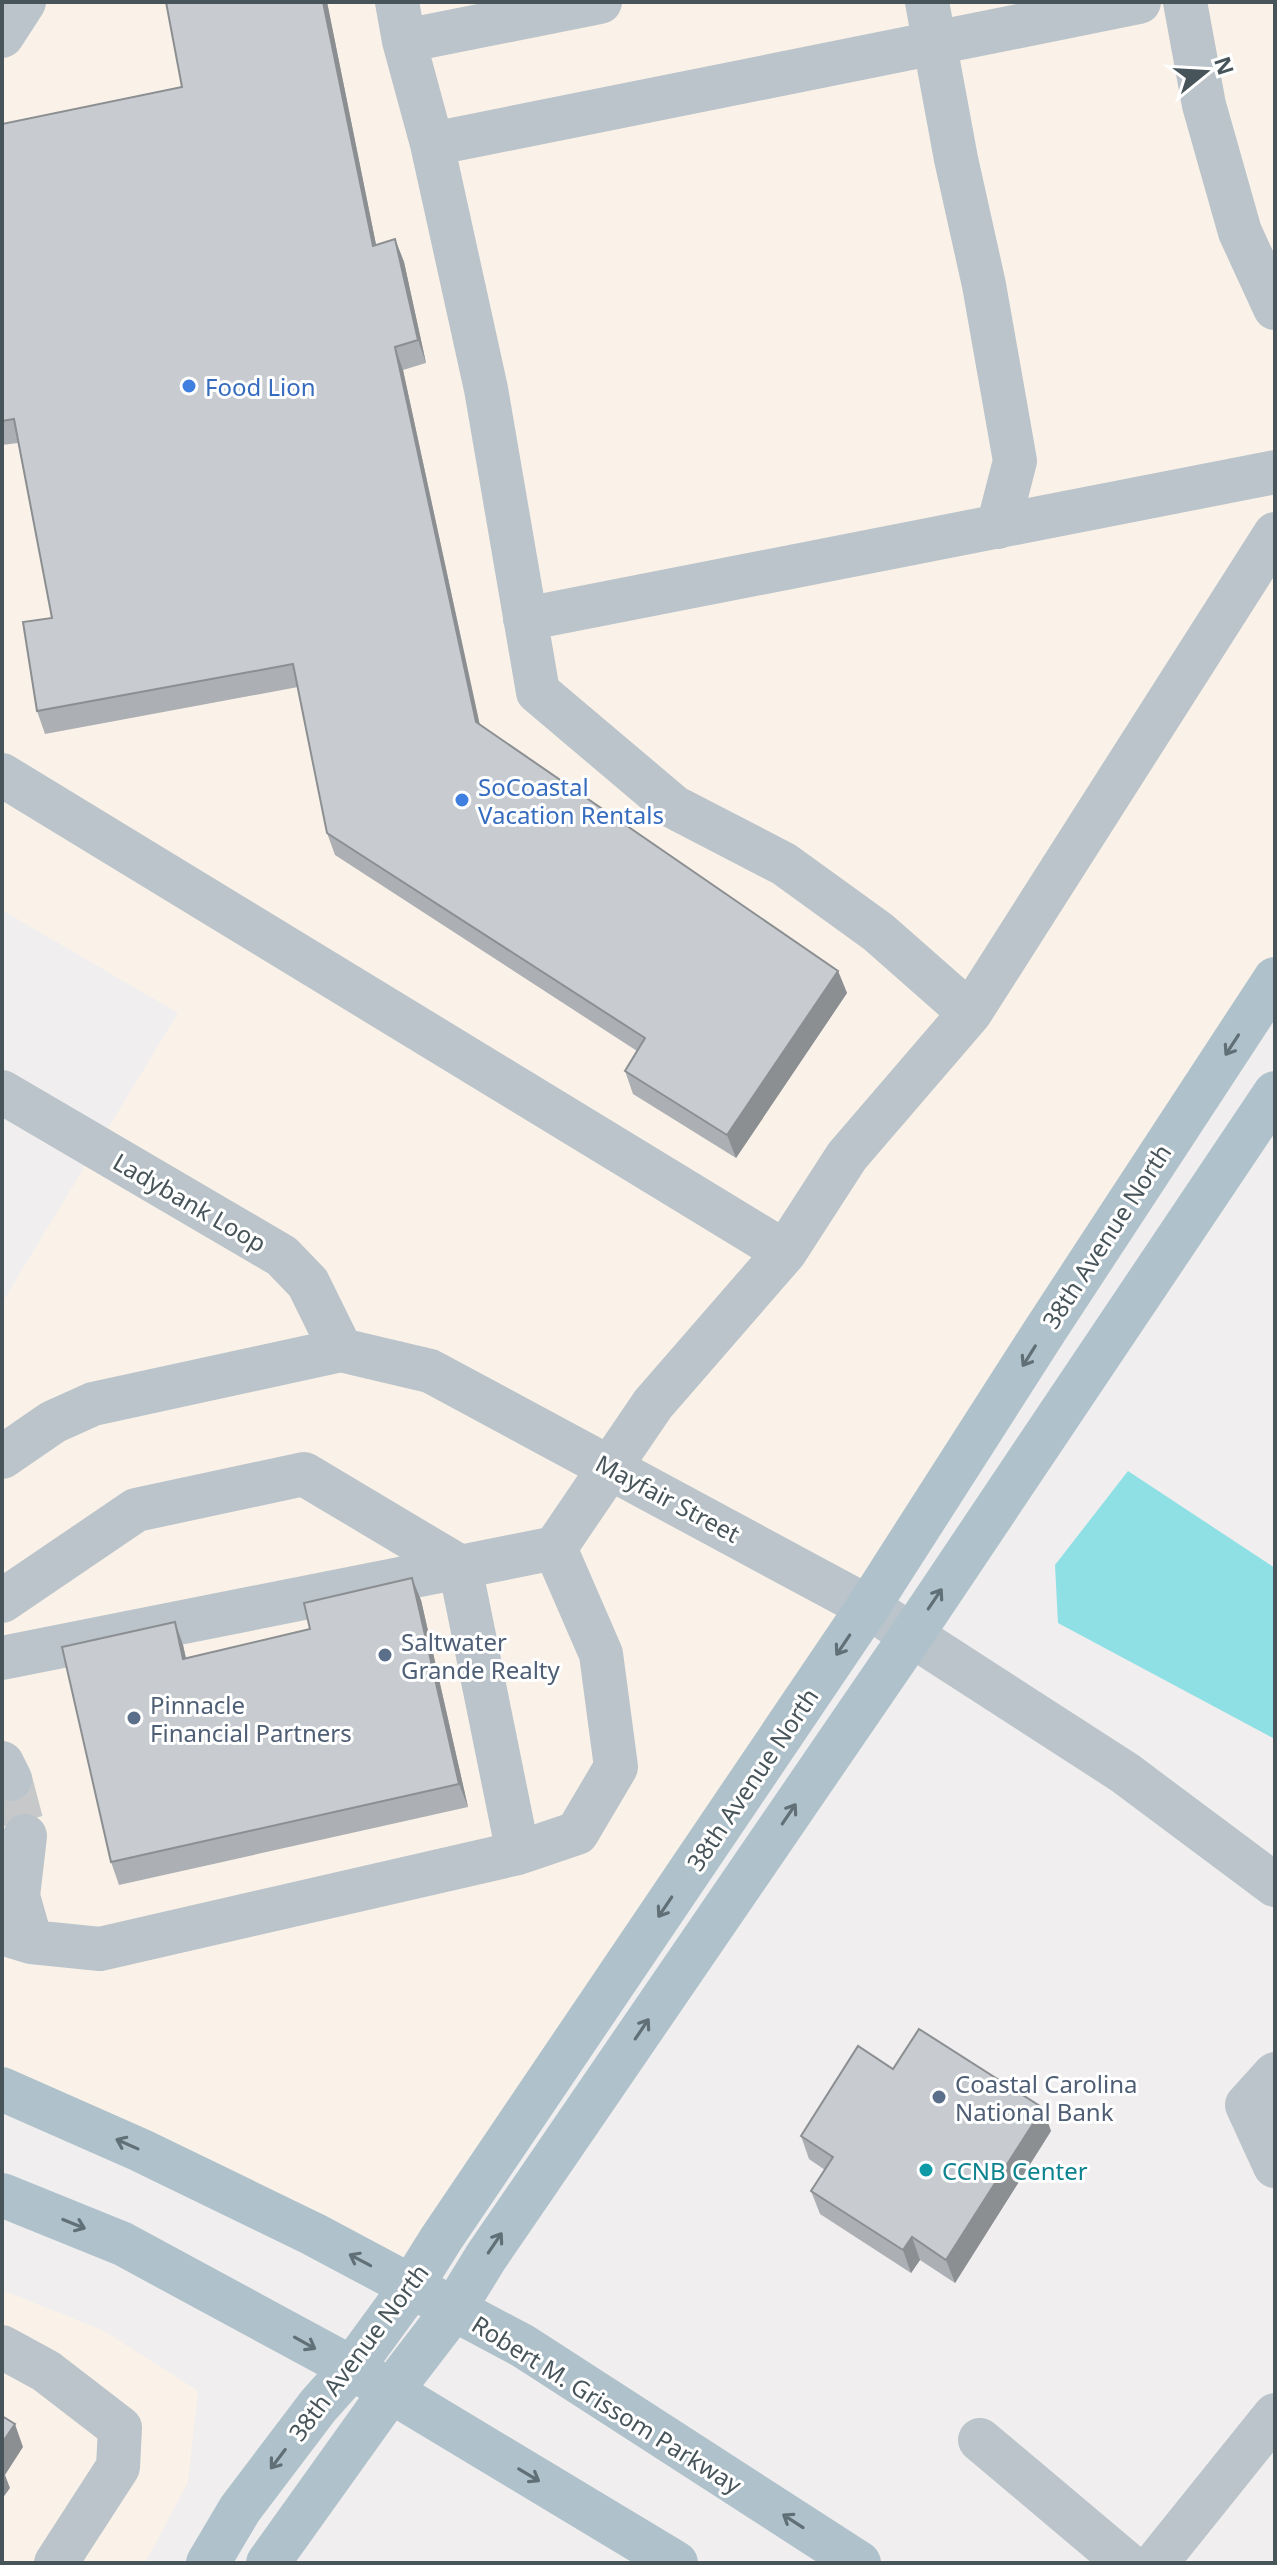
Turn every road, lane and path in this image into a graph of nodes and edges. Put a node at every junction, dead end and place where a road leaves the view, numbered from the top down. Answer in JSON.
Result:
{"nodes":[{"id":1,"x":24,"y":2,"type":"edge"},
{"id":2,"x":600,"y":2,"type":"edge"},
{"id":3,"x":1139,"y":2,"type":"edge"},
{"id":4,"x":1185,"y":2,"type":"edge"},
{"id":5,"x":401,"y":22,"type":"edge"},
{"id":6,"x":931,"y":23,"type":"edge"},
{"id":7,"x":2,"y":36,"type":"edge"},
{"id":8,"x":432,"y":144,"type":"junction"},
{"id":9,"x":1275,"y":308,"type":"edge"},
{"id":10,"x":1275,"y":472,"type":"edge"},
{"id":11,"x":998,"y":527,"type":"junction"},
{"id":12,"x":1275,"y":534,"type":"edge"},
{"id":13,"x":525,"y":619,"type":"junction"},
{"id":14,"x":2,"y":775,"type":"edge"},
{"id":15,"x":1275,"y":979,"type":"edge"},
{"id":16,"x":970,"y":1013,"type":"junction"},
{"id":17,"x":2,"y":1092,"type":"edge"},
{"id":18,"x":1275,"y":1093,"type":"edge"},
{"id":19,"x":785,"y":1252,"type":"junction"},
{"id":20,"x":341,"y":1350,"type":"junction"},
{"id":21,"x":13,"y":1435,"type":"edge"},
{"id":22,"x":611,"y":1467,"type":"junction"},
{"id":23,"x":555,"y":1548,"type":"junction"},
{"id":24,"x":460,"y":1567,"type":"junction"},
{"id":25,"x":2,"y":1601,"type":"edge"},
{"id":26,"x":868,"y":1607,"type":"junction"},
{"id":27,"x":911,"y":1636,"type":"junction"},
{"id":28,"x":2,"y":1658,"type":"edge"},
{"id":29,"x":25,"y":1836,"type":"tunnel mouth"},
{"id":30,"x":518,"y":1853,"type":"junction"},
{"id":31,"x":1275,"y":1885,"type":"edge"},
{"id":32,"x":13,"y":1914,"type":"edge"},
{"id":33,"x":1275,"y":2074,"type":"edge"},
{"id":34,"x":2,"y":2089,"type":"edge"},
{"id":35,"x":1275,"y":2166,"type":"edge"},
{"id":36,"x":2,"y":2195,"type":"edge"},
{"id":37,"x":411,"y":2287,"type":"junction"},
{"id":38,"x":454,"y":2309,"type":"junction"},
{"id":39,"x":2,"y":2347,"type":"edge"},
{"id":40,"x":352,"y":2368,"type":"junction"},
{"id":41,"x":391,"y":2391,"type":"junction"},
{"id":42,"x":1275,"y":2415,"type":"edge"},
{"id":43,"x":980,"y":2440,"type":"dead end"},
{"id":44,"x":56,"y":2563,"type":"edge"},
{"id":45,"x":208,"y":2563,"type":"edge"},
{"id":46,"x":268,"y":2563,"type":"edge"},
{"id":47,"x":676,"y":2563,"type":"edge"},
{"id":48,"x":859,"y":2563,"type":"edge"},
{"id":49,"x":1126,"y":2563,"type":"edge"},
{"id":50,"x":1156,"y":2563,"type":"edge"}],
"edges":[{"from":1,"to":7,"type":"street"},
{"from":2,"to":5,"type":"street"},
{"from":3,"to":6,"type":"street"},
{"from":4,"to":9,"type":"street"},
{"from":5,"to":8,"type":"street"},
{"from":6,"to":8,"type":"street"},
{"from":6,"to":11,"type":"street"},
{"from":8,"to":13,"type":"street"},
{"from":10,"to":11,"type":"street"},
{"from":11,"to":13,"type":"street"},
{"from":12,"to":16,"type":"street"},
{"from":13,"to":16,"type":"street"},
{"from":14,"to":19,"type":"street"},
{"from":15,"to":26,"type":"main road","name":"38th Avenue North","one_way":true},
{"from":16,"to":19,"type":"street"},
{"from":17,"to":20,"type":"street","name":"Ladybank Loop"},
{"from":27,"to":18,"type":"main road","name":"38th Avenue North","one_way":true},
{"from":19,"to":22,"type":"street"},
{"from":20,"to":21,"type":"street","name":"Mayfair Street"},
{"from":20,"to":22,"type":"street","name":"Mayfair Street"},
{"from":22,"to":23,"type":"street"},
{"from":22,"to":26,"type":"street","name":"Mayfair Street"},
{"from":23,"to":24,"type":"street"},
{"from":23,"to":30,"type":"street"},
{"from":24,"to":25,"type":"street"},
{"from":24,"to":28,"type":"street"},
{"from":24,"to":30,"type":"street"},
{"from":26,"to":27,"type":"street","name":"Mayfair Street"},
{"from":26,"to":37,"type":"main road","name":"38th Avenue North","one_way":true},
{"from":27,"to":31,"type":"street","name":"Mayfair Street"},
{"from":38,"to":27,"type":"main road","name":"38th Avenue North","one_way":true},
{"from":29,"to":32,"type":"street"},
{"from":30,"to":32,"type":"street"},
{"from":33,"to":35,"type":"street"},
{"from":37,"to":34,"type":"main road","name":"Robert M. Grissom Parkway","one_way":true},
{"from":36,"to":40,"type":"main road","one_way":true},
{"from":37,"to":38,"type":"main road","name":"Robert M. Grissom Parkway"},
{"from":37,"to":40,"type":"main road","name":"38th Avenue North"},
{"from":38,"to":41,"type":"main road","name":"38th Avenue North"},
{"from":48,"to":38,"type":"main road","name":"Robert M. Grissom Parkway","one_way":true},
{"from":39,"to":44,"type":"street"},
{"from":40,"to":41,"type":"main road"},
{"from":40,"to":45,"type":"main road","name":"38th Avenue North","one_way":true},
{"from":41,"to":46,"type":"main road","name":"38th Avenue North"},
{"from":41,"to":47,"type":"main road","one_way":true},
{"from":42,"to":50,"type":"street"},
{"from":43,"to":49,"type":"street"}]}
